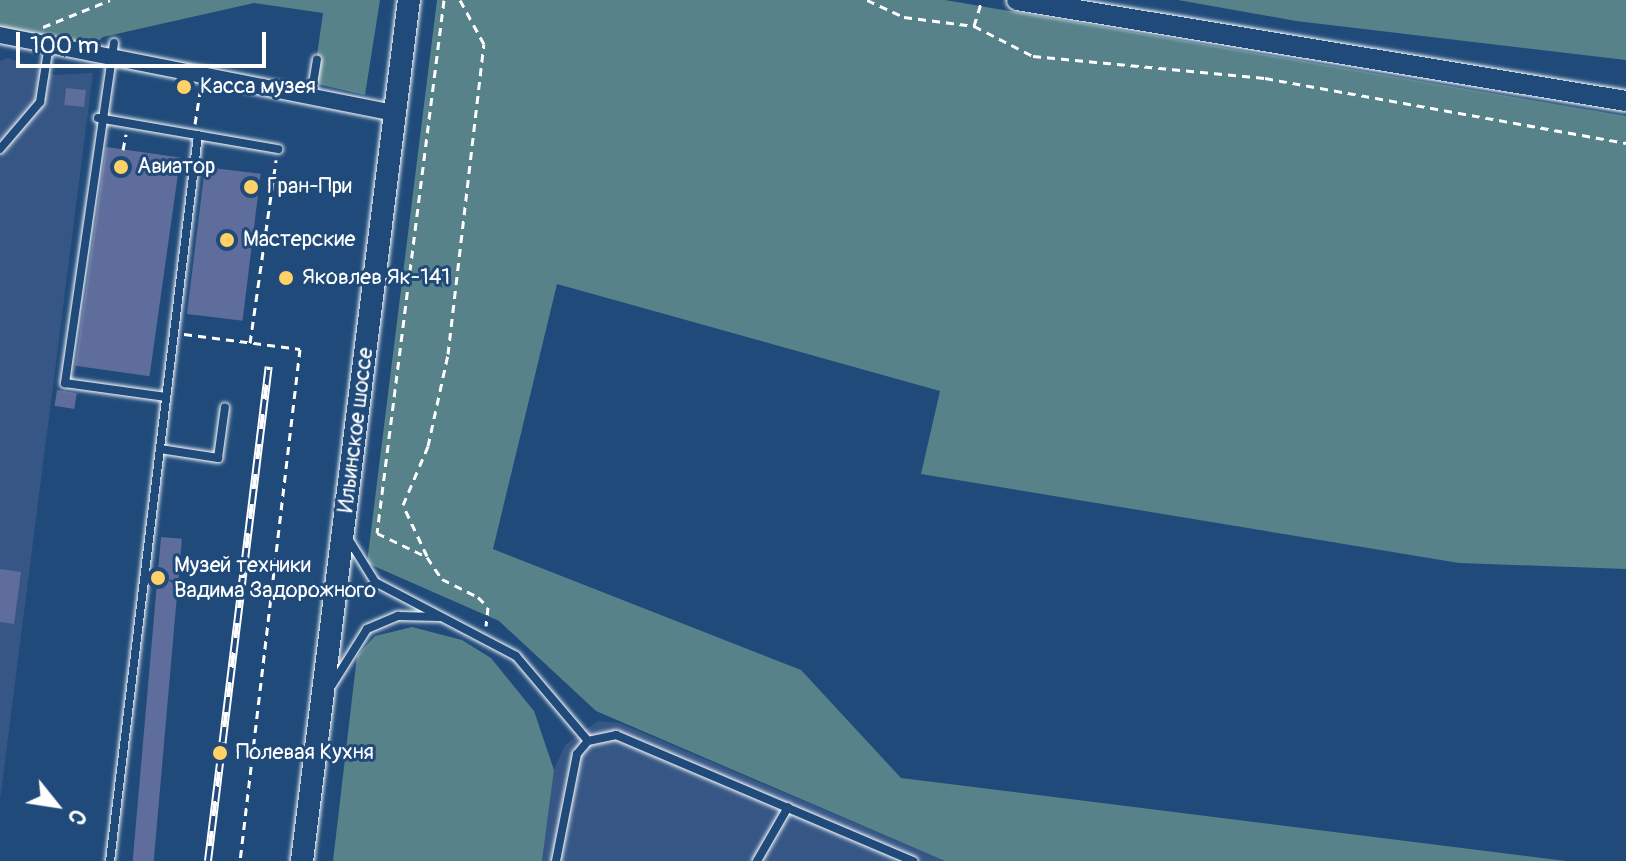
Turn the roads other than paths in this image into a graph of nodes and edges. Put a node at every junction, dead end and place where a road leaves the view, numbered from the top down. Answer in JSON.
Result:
{"nodes":[{"id":1,"x":409,"y":0,"type":"edge"},
{"id":2,"x":1017,"y":0,"type":"edge"},
{"id":3,"x":1,"y":35,"type":"edge"},
{"id":4,"x":49,"y":45,"type":"junction"},
{"id":5,"x":113,"y":51,"type":"junction"},
{"id":6,"x":317,"y":59,"type":"dead end"},
{"id":7,"x":311,"y":97,"type":"junction"},
{"id":8,"x":1626,"y":101,"type":"edge"},
{"id":9,"x":395,"y":113,"type":"junction"},
{"id":10,"x":98,"y":118,"type":"junction"},
{"id":11,"x":195,"y":136,"type":"junction"},
{"id":12,"x":0,"y":149,"type":"edge"},
{"id":13,"x":278,"y":149,"type":"road end"},
{"id":14,"x":166,"y":397,"type":"junction"},
{"id":15,"x":225,"y":407,"type":"dead end"},
{"id":16,"x":160,"y":449,"type":"junction"},
{"id":17,"x":344,"y":527,"type":"junction"},
{"id":18,"x":448,"y":618,"type":"junction"},
{"id":19,"x":321,"y":710,"type":"junction"},
{"id":20,"x":588,"y":741,"type":"junction"},
{"id":21,"x":788,"y":807,"type":"junction"},
{"id":22,"x":110,"y":861,"type":"edge"},
{"id":23,"x":302,"y":861,"type":"edge"},
{"id":24,"x":556,"y":861,"type":"edge"},
{"id":25,"x":757,"y":861,"type":"edge"},
{"id":26,"x":913,"y":861,"type":"edge"}],
"edges":[{"from":1,"to":9,"type":"main road","name":"Ильинское шоссе"},
{"from":2,"to":8,"type":"street"},
{"from":3,"to":4,"type":"street"},
{"from":4,"to":5,"type":"street"},
{"from":4,"to":12,"type":"lane"},
{"from":5,"to":7,"type":"street"},
{"from":5,"to":10,"type":"lane"},
{"from":6,"to":7,"type":"lane"},
{"from":7,"to":9,"type":"street"},
{"from":9,"to":17,"type":"main road","name":"Ильинское шоссе"},
{"from":10,"to":11,"type":"lane"},
{"from":10,"to":14,"type":"lane"},
{"from":11,"to":13,"type":"lane"},
{"from":11,"to":14,"type":"lane"},
{"from":14,"to":16,"type":"lane"},
{"from":15,"to":16,"type":"lane"},
{"from":16,"to":22,"type":"lane"},
{"from":17,"to":18,"type":"lane"},
{"from":17,"to":19,"type":"main road","name":"Ильинское шоссе"},
{"from":18,"to":19,"type":"lane"},
{"from":18,"to":20,"type":"lane"},
{"from":19,"to":23,"type":"main road","name":"Ильинское шоссе"},
{"from":20,"to":21,"type":"lane"},
{"from":20,"to":24,"type":"lane"},
{"from":21,"to":25,"type":"lane"},
{"from":21,"to":26,"type":"lane"}]}
